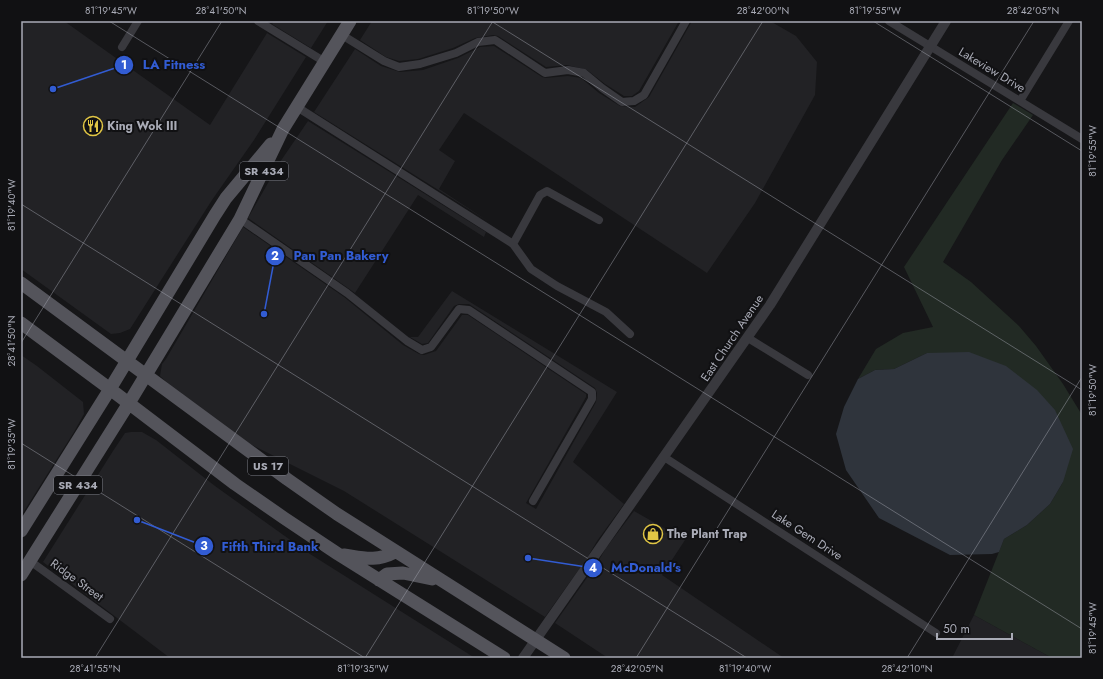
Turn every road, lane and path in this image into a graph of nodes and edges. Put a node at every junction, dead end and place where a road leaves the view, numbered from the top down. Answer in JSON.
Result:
{"nodes":[{"id":1,"x":138,"y":21,"type":"edge"},
{"id":2,"x":258,"y":21,"type":"edge"},
{"id":3,"x":350,"y":21,"type":"edge"},
{"id":4,"x":686,"y":21,"type":"edge"},
{"id":5,"x":888,"y":21,"type":"edge"},
{"id":6,"x":946,"y":21,"type":"edge"},
{"id":7,"x":1070,"y":21,"type":"edge"},
{"id":8,"x":342,"y":35,"type":"junction"},
{"id":9,"x":930,"y":46,"type":"junction"},
{"id":10,"x":122,"y":47,"type":"dead end"},
{"id":11,"x":325,"y":62,"type":"junction"},
{"id":12,"x":1020,"y":101,"type":"junction"},
{"id":13,"x":296,"y":107,"type":"junction"},
{"id":14,"x":283,"y":129,"type":"junction"},
{"id":15,"x":1082,"y":139,"type":"edge"},
{"id":16,"x":240,"y":219,"type":"junction"},
{"id":17,"x":599,"y":220,"type":"dead end"},
{"id":18,"x":513,"y":244,"type":"junction"},
{"id":19,"x":21,"y":283,"type":"edge"},
{"id":20,"x":21,"y":323,"type":"edge"},
{"id":21,"x":630,"y":334,"type":"dead end"},
{"id":22,"x":748,"y":338,"type":"junction"},
{"id":23,"x":126,"y":361,"type":"junction"},
{"id":24,"x":146,"y":375,"type":"junction"},
{"id":25,"x":808,"y":375,"type":"dead end"},
{"id":26,"x":110,"y":388,"type":"junction"},
{"id":27,"x":128,"y":403,"type":"junction"},
{"id":28,"x":664,"y":457,"type":"junction"},
{"id":29,"x":533,"y":501,"type":"dead end"},
{"id":30,"x":21,"y":531,"type":"edge"},
{"id":31,"x":395,"y":552,"type":"junction"},
{"id":32,"x":338,"y":554,"type":"junction"},
{"id":33,"x":30,"y":561,"type":"junction"},
{"id":34,"x":21,"y":575,"type":"edge"},
{"id":35,"x":379,"y":580,"type":"junction"},
{"id":36,"x":442,"y":581,"type":"junction"},
{"id":37,"x":110,"y":619,"type":"dead end"},
{"id":38,"x":936,"y":633,"type":"dead end"},
{"id":39,"x":536,"y":640,"type":"junction"},
{"id":40,"x":504,"y":658,"type":"edge"},
{"id":41,"x":522,"y":658,"type":"edge"},
{"id":42,"x":564,"y":658,"type":"edge"}],
"edges":[{"from":1,"to":10,"type":"street"},
{"from":2,"to":11,"type":"street"},
{"from":3,"to":8,"type":"main road","number":"SR 434"},
{"from":4,"to":8,"type":"street"},
{"from":5,"to":9,"type":"street","name":"Lakeview Drive"},
{"from":6,"to":9,"type":"street","name":"East Church Avenue"},
{"from":7,"to":12,"type":"street"},
{"from":8,"to":11,"type":"main road","number":"SR 434"},
{"from":9,"to":12,"type":"street","name":"Lakeview Drive"},
{"from":9,"to":22,"type":"street","name":"East Church Avenue"},
{"from":11,"to":13,"type":"main road","number":"SR 434"},
{"from":12,"to":15,"type":"street","name":"Lakeview Drive"},
{"from":13,"to":14,"type":"main road","number":"SR 434"},
{"from":13,"to":18,"type":"street"},
{"from":14,"to":16,"type":"main road","number":"SR 434"},
{"from":14,"to":23,"type":"main road","number":"SR 434"},
{"from":16,"to":24,"type":"main road","number":"SR 434"},
{"from":16,"to":29,"type":"street"},
{"from":17,"to":18,"type":"street"},
{"from":18,"to":21,"type":"street"},
{"from":19,"to":23,"type":"main road","number":"US 17"},
{"from":20,"to":26,"type":"main road","number":"US 17"},
{"from":22,"to":25,"type":"street"},
{"from":22,"to":28,"type":"street","name":"East Church Avenue"},
{"from":23,"to":24,"type":"main road","number":"US 17"},
{"from":23,"to":26,"type":"main road","number":"SR 434"},
{"from":24,"to":27,"type":"main road","number":"SR 434"},
{"from":24,"to":31,"type":"main road","number":"US 17"},
{"from":26,"to":27,"type":"main road","number":"US 17"},
{"from":26,"to":30,"type":"main road","number":"SR 434"},
{"from":27,"to":32,"type":"main road","number":"US 17"},
{"from":27,"to":33,"type":"main road","number":"SR 434"},
{"from":28,"to":38,"type":"street","name":"Lake Gem Drive"},
{"from":28,"to":39,"type":"street","name":"East Church Avenue"},
{"from":31,"to":32,"type":"main road"},
{"from":31,"to":36,"type":"main road","number":"US 17"},
{"from":32,"to":35,"type":"main road","number":"US 17"},
{"from":33,"to":34,"type":"main road","number":"SR 434"},
{"from":33,"to":37,"type":"street","name":"Ridge Street"},
{"from":35,"to":36,"type":"main road"},
{"from":35,"to":40,"type":"main road","number":"US 17"},
{"from":36,"to":39,"type":"main road","number":"US 17"},
{"from":39,"to":41,"type":"street","name":"East Church Avenue"},
{"from":39,"to":42,"type":"main road","number":"US 17"}]}
